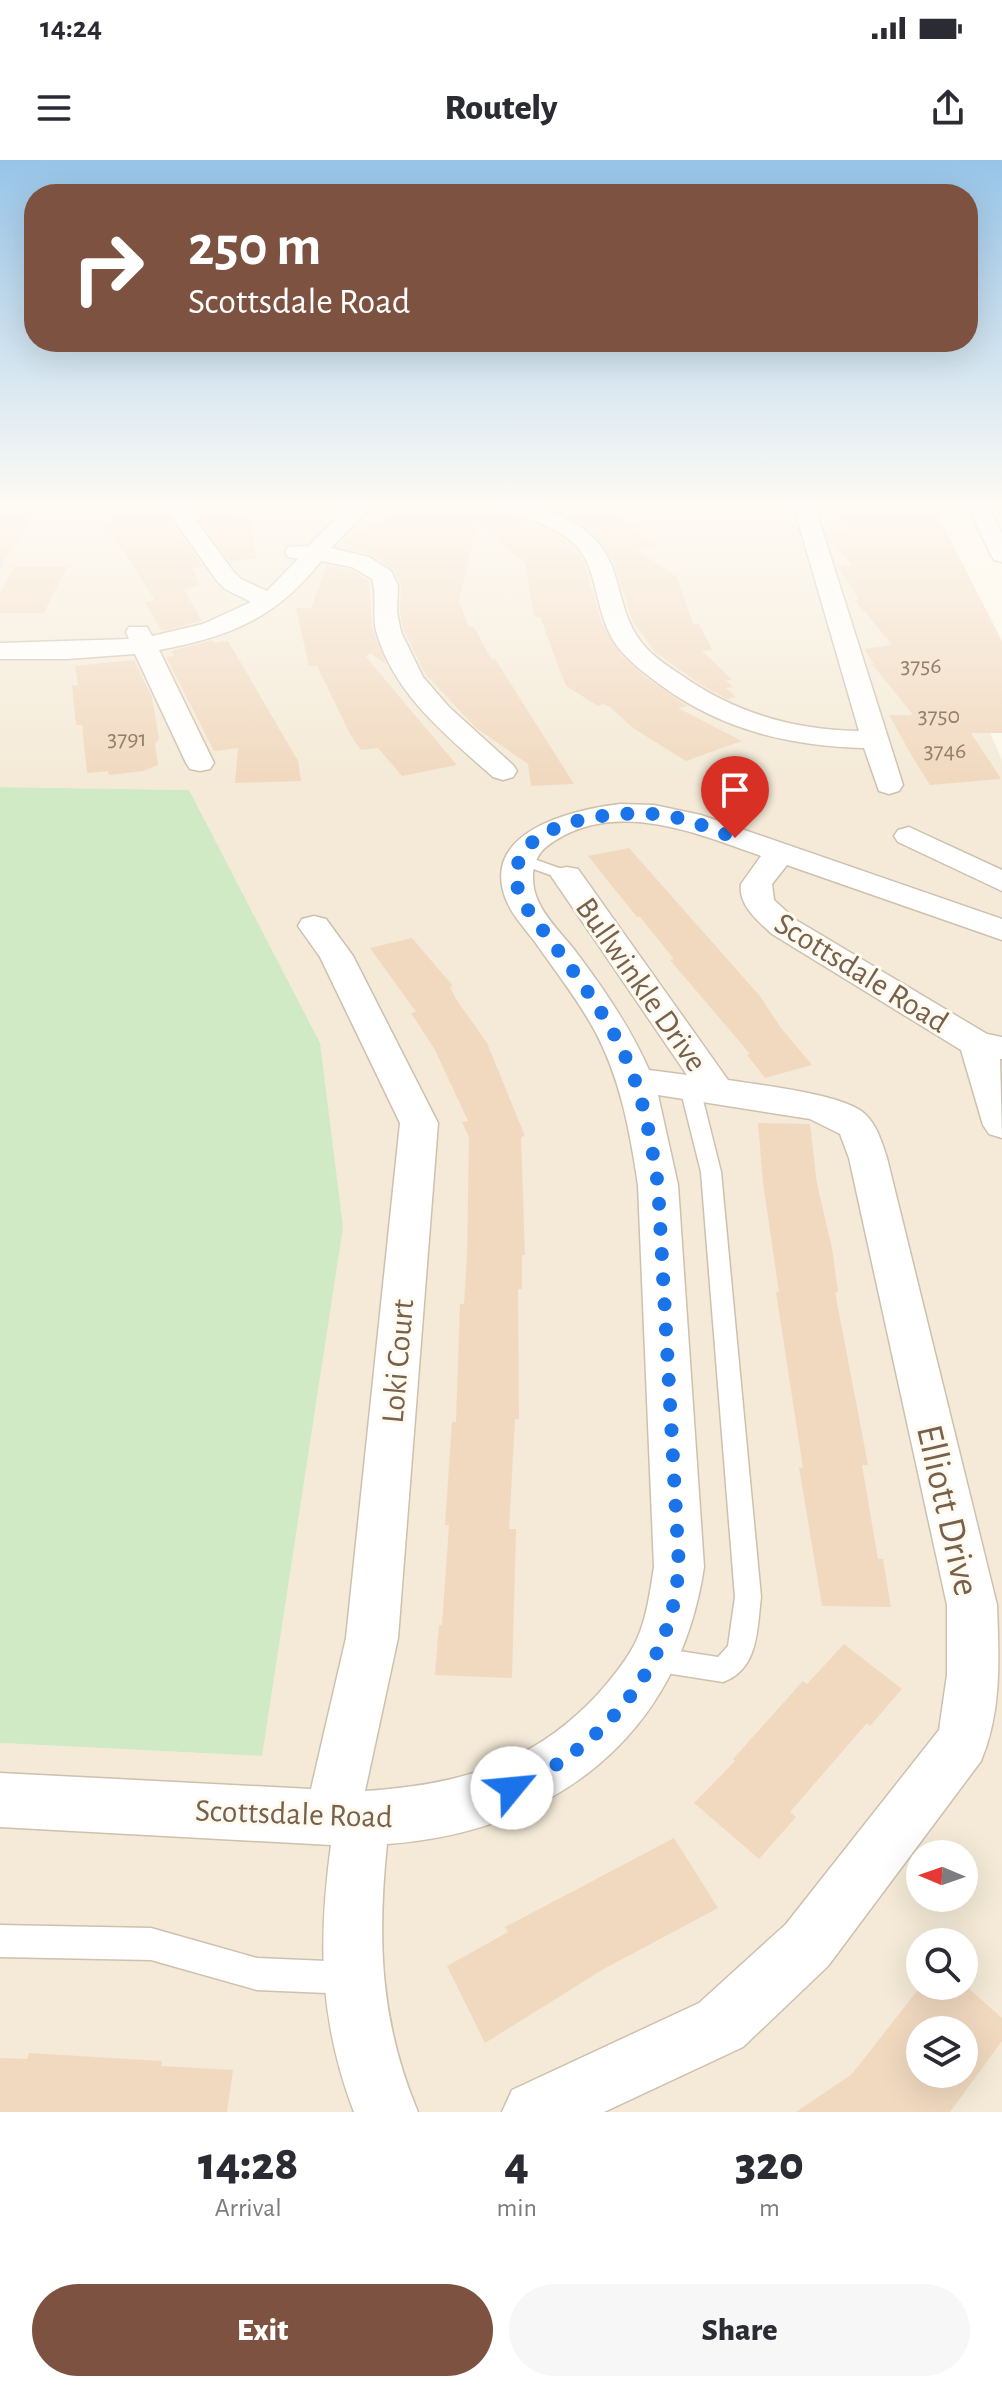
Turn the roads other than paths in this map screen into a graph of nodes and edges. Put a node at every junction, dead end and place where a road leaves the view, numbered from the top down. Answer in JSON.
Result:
{"nodes":[{"id":1,"x":256,"y":595,"type":"edge"},
{"id":2,"x":263,"y":595,"type":"edge"},
{"id":3,"x":386,"y":595,"type":"edge"},
{"id":4,"x":607,"y":595,"type":"edge"},
{"id":5,"x":832,"y":595,"type":"edge"},
{"id":6,"x":259,"y":597,"type":"junction"},
{"id":7,"x":0,"y":635,"type":"edge"},
{"id":8,"x":141,"y":639,"type":"junction"},
{"id":9,"x":0,"y":651,"type":"edge"},
{"id":10,"x":876,"y":740,"type":"junction"},
{"id":11,"x":200,"y":763,"type":"dead end"},
{"id":12,"x":503,"y":771,"type":"dead end"},
{"id":13,"x":889,"y":785,"type":"dead end"},
{"id":14,"x":909,"y":836,"type":"dead end"},
{"id":15,"x":781,"y":854,"type":"junction"},
{"id":16,"x":520,"y":859,"type":"junction"},
{"id":17,"x":567,"y":876,"type":"joint"},
{"id":18,"x":1002,"y":882,"type":"edge"},
{"id":19,"x":314,"y":926,"type":"dead end"},
{"id":20,"x":1002,"y":930,"type":"edge"},
{"id":21,"x":989,"y":1046,"type":"edge"},
{"id":22,"x":635,"y":1080,"type":"junction"},
{"id":23,"x":704,"y":1090,"type":"junction"},
{"id":24,"x":1002,"y":1125,"type":"edge"},
{"id":25,"x":653,"y":1659,"type":"junction"},
{"id":26,"x":0,"y":1800,"type":"edge"},
{"id":27,"x":347,"y":1818,"type":"junction"},
{"id":28,"x":0,"y":1941,"type":"edge"},
{"id":29,"x":354,"y":1978,"type":"junction"},
{"id":30,"x":386,"y":2112,"type":"edge"},
{"id":31,"x":534,"y":2112,"type":"edge"}],
"edges":[{"from":1,"to":6,"type":"street"},
{"from":2,"to":6,"type":"street"},
{"from":3,"to":12,"type":"street"},
{"from":4,"to":10,"type":"street"},
{"from":5,"to":10,"type":"street"},
{"from":6,"to":8,"type":"street"},
{"from":7,"to":8,"type":"street"},
{"from":8,"to":9,"type":"street"},
{"from":8,"to":11,"type":"street"},
{"from":10,"to":13,"type":"street"},
{"from":14,"to":18,"type":"street"},
{"from":15,"to":16,"type":"street","name":"Scottsdale Road"},
{"from":15,"to":20,"type":"street","name":"Scottsdale Road"},
{"from":15,"to":21,"type":"street","name":"Scottsdale Road"},
{"from":16,"to":17,"type":"lane"},
{"from":16,"to":22,"type":"street","name":"Scottsdale Road"},
{"from":17,"to":23,"type":"street","name":"Bullwinkle Drive"},
{"from":19,"to":27,"type":"street","name":"Loki Court"},
{"from":21,"to":24,"type":"street"},
{"from":22,"to":23,"type":"street","name":"Elliott Drive"},
{"from":22,"to":25,"type":"street","name":"Scottsdale Road"},
{"from":23,"to":25,"type":"lane"},
{"from":23,"to":31,"type":"street","name":"Elliott Drive"},
{"from":25,"to":27,"type":"street","name":"Scottsdale Road"},
{"from":26,"to":27,"type":"street","name":"Scottsdale Road"},
{"from":27,"to":29,"type":"street","name":"Loki Court"},
{"from":28,"to":29,"type":"lane"},
{"from":29,"to":30,"type":"street","name":"Loki Court"}]}
